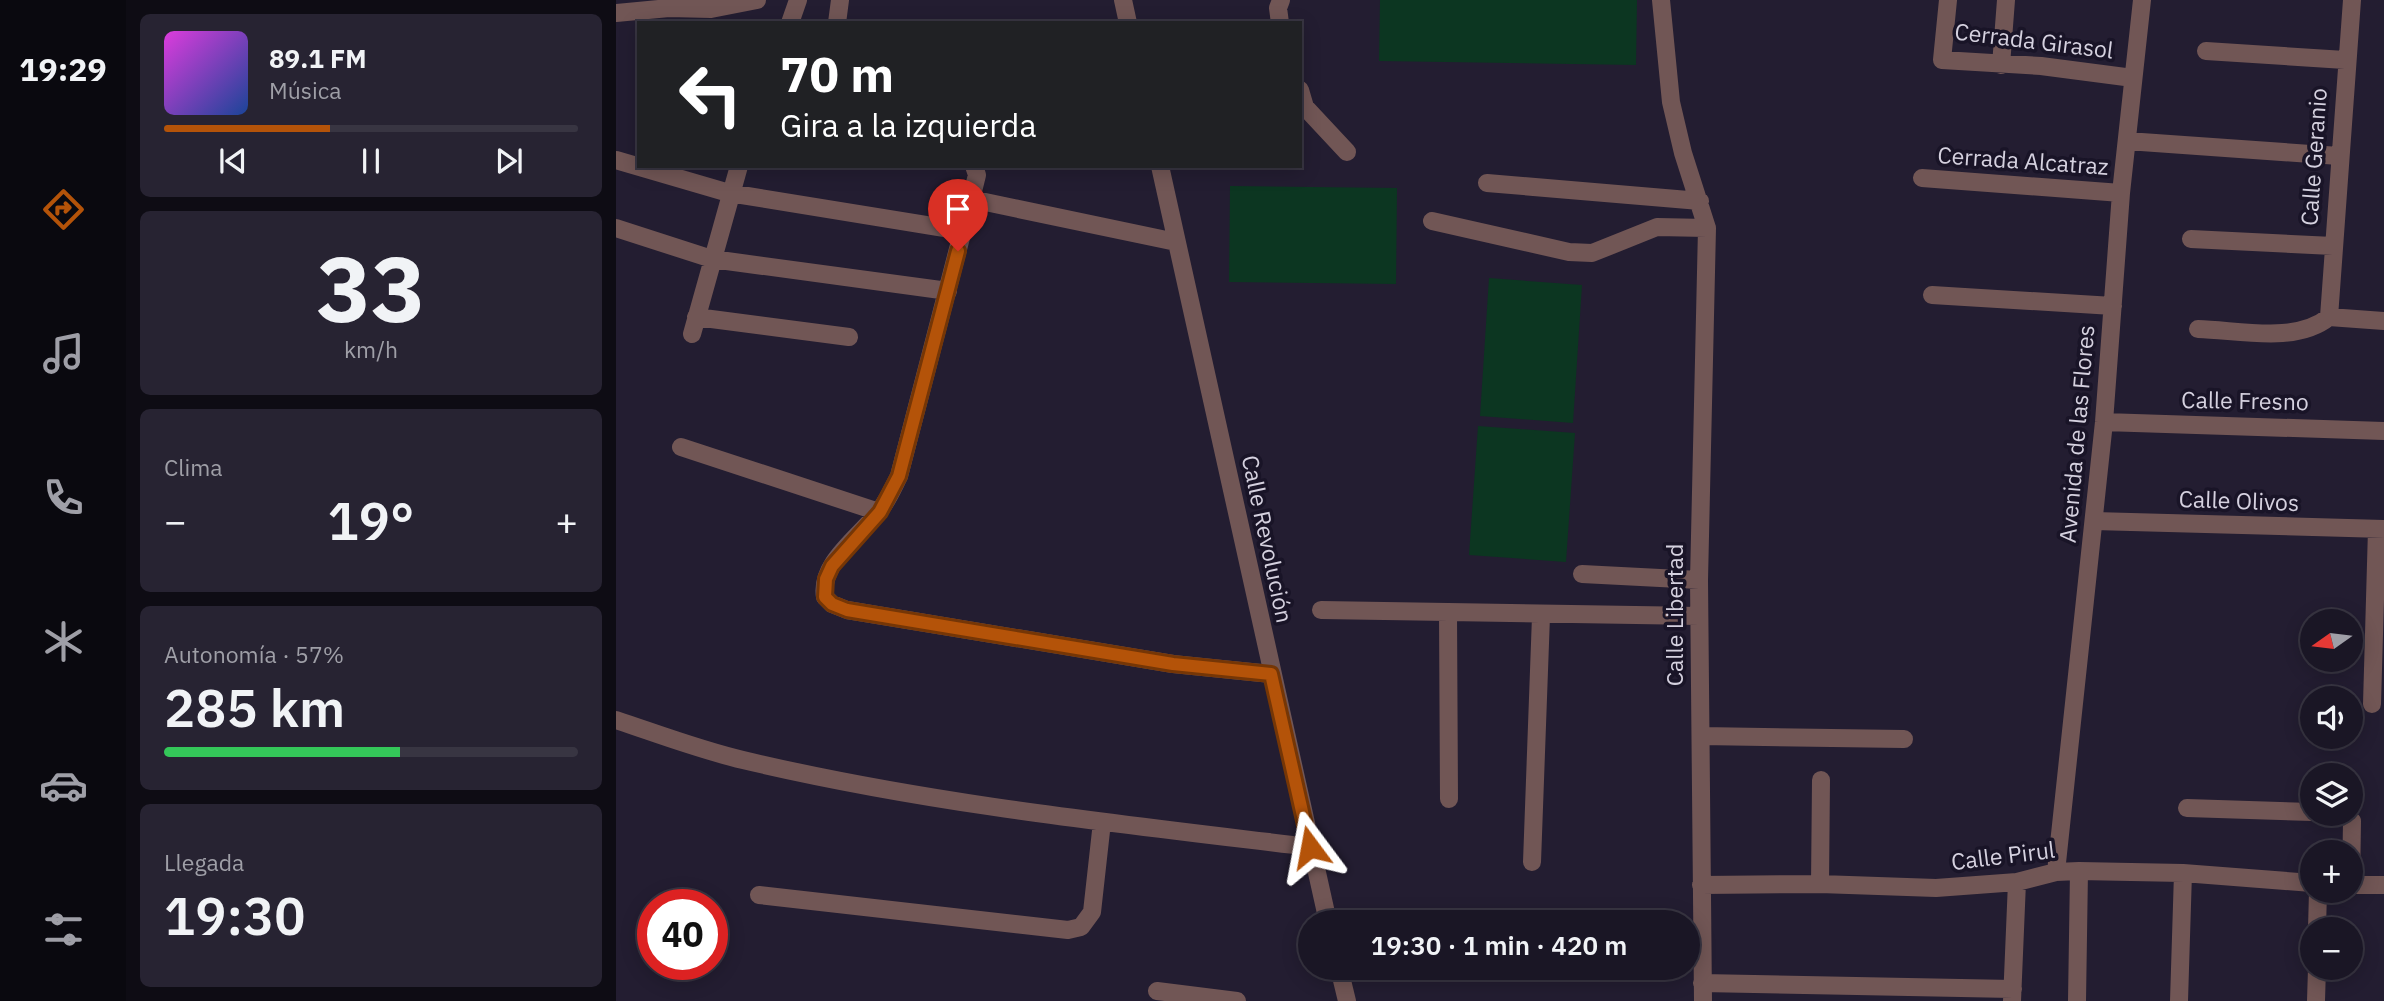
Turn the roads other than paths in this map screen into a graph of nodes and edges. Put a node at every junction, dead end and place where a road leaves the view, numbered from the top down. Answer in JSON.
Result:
{"nodes":[{"id":1,"x":757,"y":0,"type":"edge"},
{"id":2,"x":797,"y":0,"type":"edge"},
{"id":3,"x":840,"y":0,"type":"edge"},
{"id":4,"x":1123,"y":0,"type":"edge"},
{"id":5,"x":1281,"y":0,"type":"edge"},
{"id":6,"x":1661,"y":0,"type":"edge"},
{"id":7,"x":1948,"y":0,"type":"edge"},
{"id":8,"x":2006,"y":0,"type":"edge"},
{"id":9,"x":2142,"y":0,"type":"edge"},
{"id":10,"x":2352,"y":0,"type":"edge"},
{"id":11,"x":616,"y":13,"type":"edge"},
{"id":12,"x":790,"y":21,"type":"edge"},
{"id":13,"x":837,"y":21,"type":"edge"},
{"id":14,"x":1128,"y":21,"type":"edge"},
{"id":15,"x":1280,"y":21,"type":"edge"},
{"id":16,"x":2206,"y":51,"type":"dead end"},
{"id":17,"x":2345,"y":60,"type":"junction"},
{"id":18,"x":2001,"y":65,"type":"junction"},
{"id":19,"x":2133,"y":78,"type":"junction"},
{"id":20,"x":1302,"y":97,"type":"edge"},
{"id":21,"x":2127,"y":141,"type":"junction"},
{"id":22,"x":1347,"y":152,"type":"dead end"},
{"id":23,"x":2339,"y":156,"type":"junction"},
{"id":24,"x":616,"y":160,"type":"edge"},
{"id":25,"x":637,"y":166,"type":"edge"},
{"id":26,"x":643,"y":168,"type":"edge"},
{"id":27,"x":738,"y":168,"type":"edge"},
{"id":28,"x":975,"y":168,"type":"edge"},
{"id":29,"x":1160,"y":168,"type":"edge"},
{"id":30,"x":1922,"y":178,"type":"dead end"},
{"id":31,"x":1487,"y":183,"type":"dead end"},
{"id":32,"x":729,"y":193,"type":"junction"},
{"id":33,"x":2121,"y":193,"type":"junction"},
{"id":34,"x":971,"y":199,"type":"junction"},
{"id":35,"x":1700,"y":201,"type":"junction"},
{"id":36,"x":1432,"y":221,"type":"dead end"},
{"id":37,"x":616,"y":228,"type":"edge"},
{"id":38,"x":1707,"y":228,"type":"junction"},
{"id":39,"x":963,"y":231,"type":"junction"},
{"id":40,"x":2191,"y":239,"type":"dead end"},
{"id":41,"x":1176,"y":242,"type":"junction"},
{"id":42,"x":2333,"y":246,"type":"junction"},
{"id":43,"x":712,"y":259,"type":"junction"},
{"id":44,"x":948,"y":291,"type":"junction"},
{"id":45,"x":1932,"y":295,"type":"dead end"},
{"id":46,"x":2113,"y":306,"type":"junction"},
{"id":47,"x":2329,"y":317,"type":"junction"},
{"id":48,"x":2384,"y":321,"type":"edge"},
{"id":49,"x":2198,"y":329,"type":"dead end"},
{"id":50,"x":849,"y":337,"type":"dead end"},
{"id":51,"x":2104,"y":422,"type":"junction"},
{"id":52,"x":2384,"y":431,"type":"edge"},
{"id":53,"x":681,"y":447,"type":"dead end"},
{"id":54,"x":880,"y":512,"type":"junction"},
{"id":55,"x":2094,"y":521,"type":"junction"},
{"id":56,"x":2381,"y":529,"type":"edge"},
{"id":57,"x":1582,"y":574,"type":"dead end"},
{"id":58,"x":1699,"y":580,"type":"junction"},
{"id":59,"x":1321,"y":610,"type":"dead end"},
{"id":60,"x":1448,"y":612,"type":"junction"},
{"id":61,"x":1541,"y":616,"type":"junction"},
{"id":62,"x":1699,"y":616,"type":"junction"},
{"id":63,"x":1271,"y":674,"type":"junction"},
{"id":64,"x":2372,"y":704,"type":"dead end"},
{"id":65,"x":616,"y":720,"type":"edge"},
{"id":66,"x":1701,"y":736,"type":"junction"},
{"id":67,"x":1904,"y":739,"type":"dead end"},
{"id":68,"x":1821,"y":780,"type":"dead end"},
{"id":69,"x":1449,"y":799,"type":"dead end"},
{"id":70,"x":2187,"y":808,"type":"dead end"},
{"id":71,"x":2300,"y":812,"type":"edge"},
{"id":72,"x":1102,"y":822,"type":"junction"},
{"id":73,"x":1310,"y":847,"type":"junction"},
{"id":74,"x":1532,"y":862,"type":"dead end"},
{"id":75,"x":2056,"y":872,"type":"junction"},
{"id":76,"x":2079,"y":872,"type":"junction"},
{"id":77,"x":2183,"y":873,"type":"junction"},
{"id":78,"x":2017,"y":882,"type":"junction"},
{"id":79,"x":2300,"y":882,"type":"edge"},
{"id":80,"x":1820,"y":884,"type":"junction"},
{"id":81,"x":1701,"y":885,"type":"junction"},
{"id":82,"x":2363,"y":885,"type":"edge"},
{"id":83,"x":2384,"y":885,"type":"edge"},
{"id":84,"x":760,"y":895,"type":"dead end"},
{"id":85,"x":1325,"y":910,"type":"edge"},
{"id":86,"x":1342,"y":980,"type":"edge"},
{"id":87,"x":2316,"y":980,"type":"edge"},
{"id":88,"x":1157,"y":991,"type":"dead end"},
{"id":89,"x":1702,"y":992,"type":"edge"},
{"id":90,"x":2012,"y":995,"type":"edge"},
{"id":91,"x":1237,"y":1001,"type":"edge"},
{"id":92,"x":1347,"y":1001,"type":"edge"},
{"id":93,"x":2077,"y":1001,"type":"edge"},
{"id":94,"x":2179,"y":1001,"type":"edge"},
{"id":95,"x":2316,"y":1001,"type":"edge"}],
"edges":[{"from":1,"to":11,"type":"street"},
{"from":2,"to":12,"type":"street"},
{"from":3,"to":13,"type":"street"},
{"from":4,"to":14,"type":"street"},
{"from":5,"to":15,"type":"street"},
{"from":6,"to":35,"type":"street"},
{"from":7,"to":18,"type":"street","name":"Cerrada Girasol"},
{"from":8,"to":18,"type":"street"},
{"from":9,"to":19,"type":"street","name":"Avenida de las Flores"},
{"from":10,"to":17,"type":"street","name":"Calle Geranio"},
{"from":16,"to":17,"type":"street"},
{"from":17,"to":23,"type":"street","name":"Calle Geranio"},
{"from":18,"to":19,"type":"street","name":"Cerrada Girasol"},
{"from":19,"to":21,"type":"street","name":"Avenida de las Flores"},
{"from":20,"to":22,"type":"street"},
{"from":21,"to":23,"type":"street"},
{"from":21,"to":33,"type":"street","name":"Avenida de las Flores"},
{"from":23,"to":42,"type":"street","name":"Calle Geranio"},
{"from":24,"to":25,"type":"street"},
{"from":26,"to":32,"type":"street"},
{"from":27,"to":32,"type":"street"},
{"from":28,"to":34,"type":"street"},
{"from":29,"to":41,"type":"street","name":"Calle Revolución"},
{"from":30,"to":33,"type":"street","name":"Cerrada Alcatraz"},
{"from":31,"to":35,"type":"street"},
{"from":32,"to":39,"type":"street"},
{"from":32,"to":43,"type":"street"},
{"from":33,"to":46,"type":"street","name":"Avenida de las Flores"},
{"from":34,"to":39,"type":"street"},
{"from":34,"to":41,"type":"street"},
{"from":35,"to":38,"type":"street"},
{"from":36,"to":38,"type":"street"},
{"from":37,"to":43,"type":"street"},
{"from":38,"to":58,"type":"street","name":"Calle Libertad"},
{"from":39,"to":44,"type":"street"},
{"from":40,"to":42,"type":"street"},
{"from":41,"to":63,"type":"street","name":"Calle Revolución"},
{"from":42,"to":47,"type":"street","name":"Calle Geranio"},
{"from":43,"to":44,"type":"street"},
{"from":43,"to":50,"type":"street"},
{"from":44,"to":54,"type":"street"},
{"from":45,"to":46,"type":"street"},
{"from":46,"to":51,"type":"street","name":"Avenida de las Flores"},
{"from":47,"to":48,"type":"street"},
{"from":47,"to":49,"type":"street"},
{"from":51,"to":52,"type":"street","name":"Calle Fresno"},
{"from":51,"to":55,"type":"street","name":"Avenida de las Flores"},
{"from":53,"to":54,"type":"street"},
{"from":54,"to":63,"type":"street"},
{"from":55,"to":56,"type":"street","name":"Calle Olivos"},
{"from":55,"to":75,"type":"street","name":"Avenida de las Flores"},
{"from":56,"to":64,"type":"street"},
{"from":57,"to":58,"type":"street"},
{"from":58,"to":62,"type":"street","name":"Calle Libertad"},
{"from":59,"to":60,"type":"street"},
{"from":60,"to":61,"type":"street"},
{"from":60,"to":69,"type":"street"},
{"from":61,"to":62,"type":"street"},
{"from":61,"to":74,"type":"street"},
{"from":62,"to":66,"type":"street","name":"Calle Libertad"},
{"from":63,"to":73,"type":"street","name":"Calle Revolución"},
{"from":65,"to":72,"type":"street"},
{"from":66,"to":67,"type":"street"},
{"from":66,"to":81,"type":"street","name":"Calle Libertad"},
{"from":68,"to":80,"type":"street"},
{"from":70,"to":71,"type":"street"},
{"from":72,"to":73,"type":"street"},
{"from":72,"to":84,"type":"street"},
{"from":73,"to":85,"type":"street","name":"Calle Revolución"},
{"from":75,"to":76,"type":"street","name":"Calle Pirul"},
{"from":75,"to":78,"type":"street","name":"Calle Pirul"},
{"from":76,"to":77,"type":"street","name":"Calle Pirul"},
{"from":76,"to":93,"type":"street"},
{"from":77,"to":79,"type":"street","name":"Calle Pirul"},
{"from":77,"to":94,"type":"street"},
{"from":78,"to":80,"type":"street","name":"Calle Pirul"},
{"from":78,"to":90,"type":"street"},
{"from":80,"to":81,"type":"street","name":"Calle Pirul"},
{"from":81,"to":89,"type":"street","name":"Calle Libertad"},
{"from":82,"to":83,"type":"street"},
{"from":86,"to":92,"type":"street"},
{"from":87,"to":95,"type":"street"},
{"from":88,"to":91,"type":"street"},
{"from":89,"to":90,"type":"street"}]}
